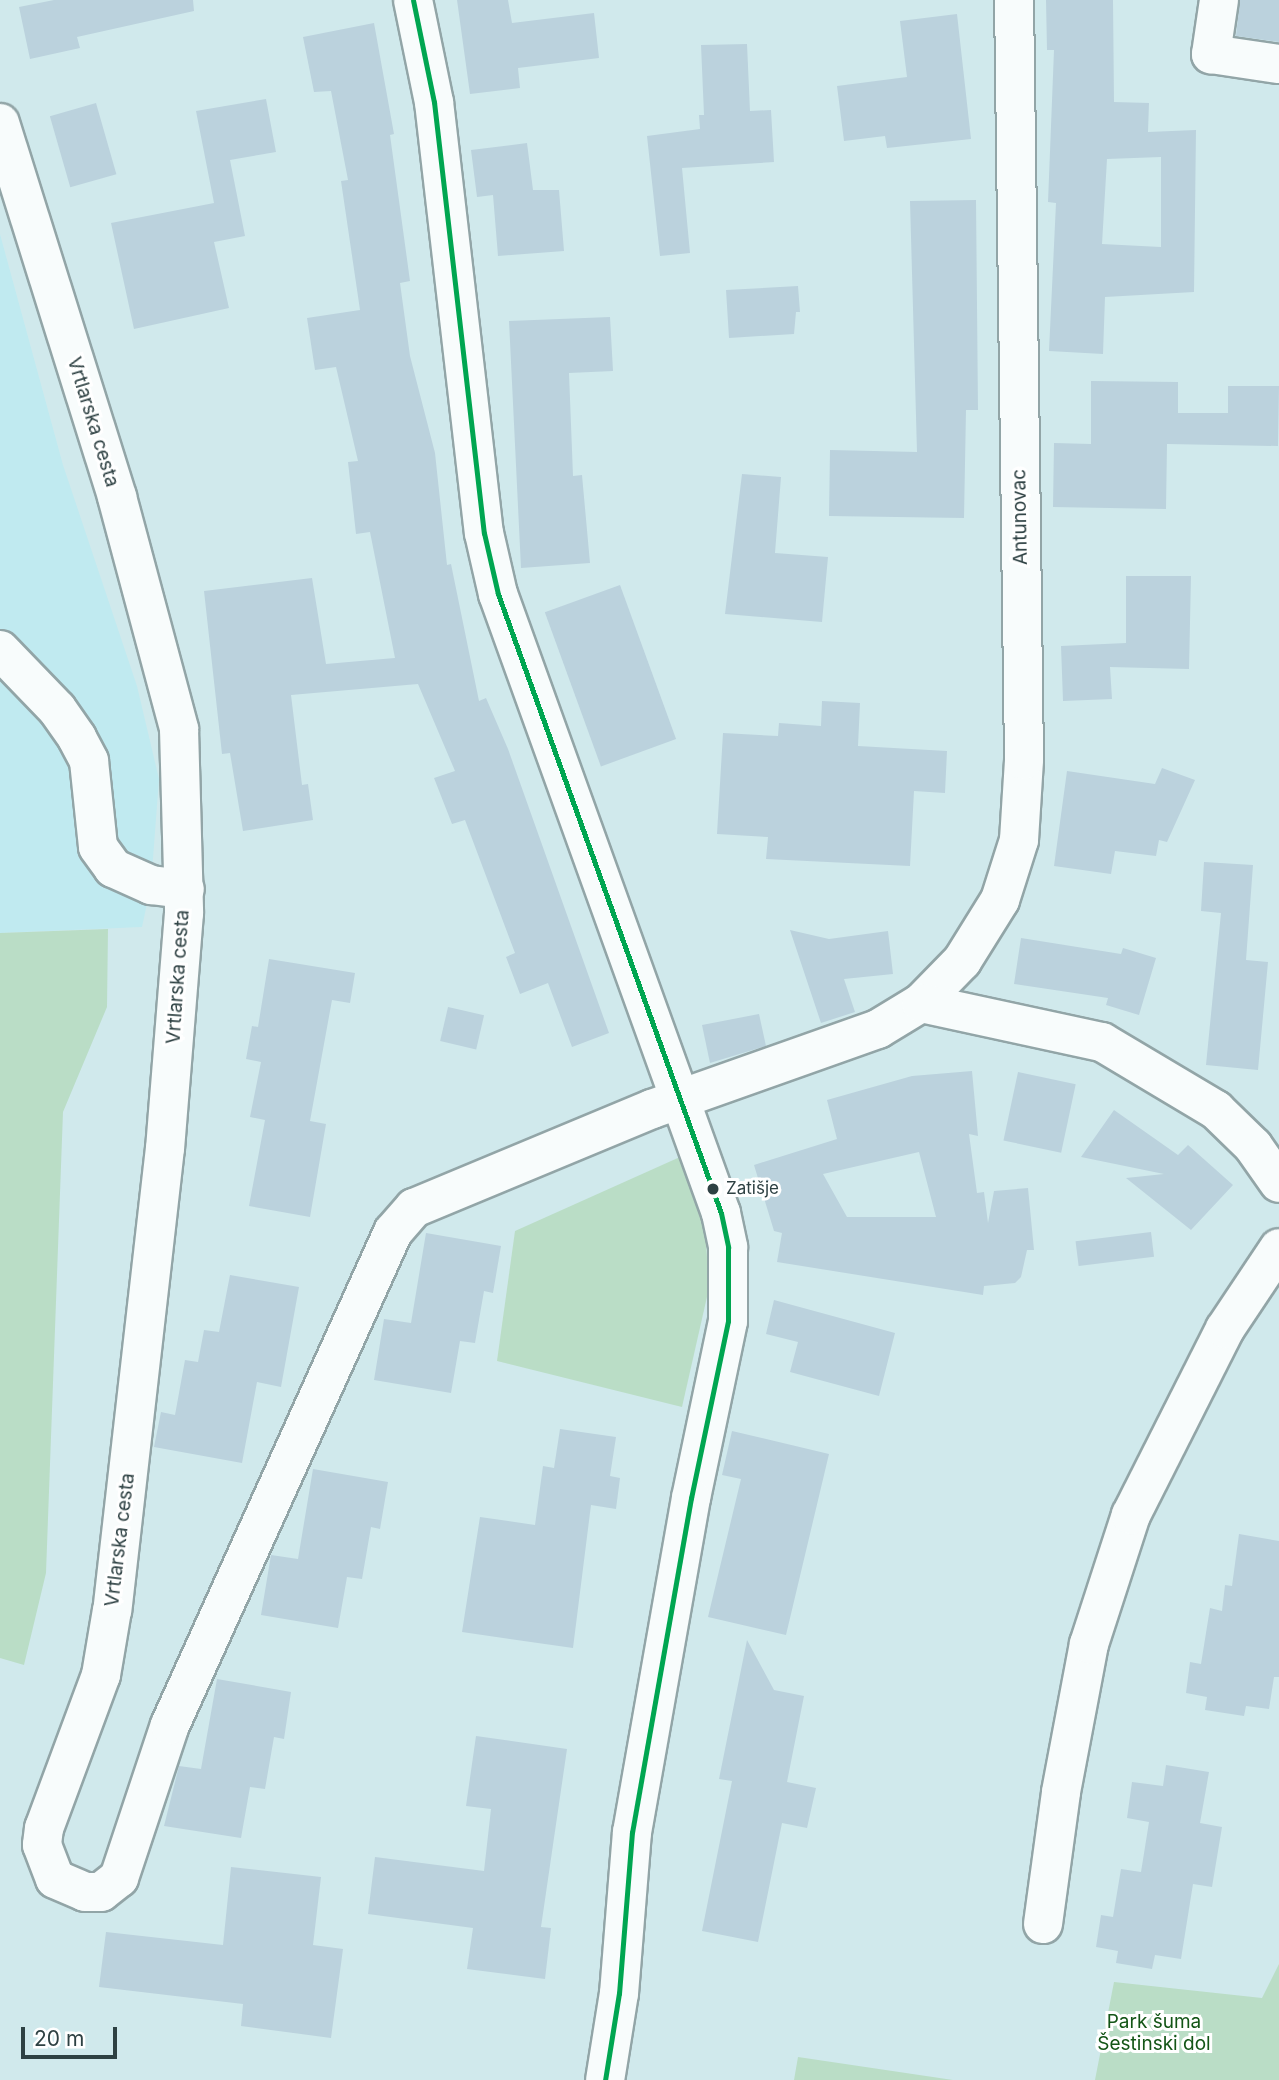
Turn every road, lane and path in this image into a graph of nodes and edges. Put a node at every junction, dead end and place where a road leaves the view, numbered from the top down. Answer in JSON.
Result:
{"nodes":[{"id":1,"x":413,"y":0,"type":"edge"},
{"id":2,"x":1014,"y":0,"type":"edge"},
{"id":3,"x":1219,"y":0,"type":"edge"},
{"id":4,"x":1279,"y":64,"type":"edge"},
{"id":5,"x":0,"y":123,"type":"edge"},
{"id":6,"x":0,"y":650,"type":"edge"},
{"id":7,"x":184,"y":889,"type":"junction"},
{"id":8,"x":920,"y":1003,"type":"junction"},
{"id":9,"x":679,"y":1099,"type":"junction"},
{"id":10,"x":1279,"y":1183,"type":"edge"},
{"id":11,"x":1279,"y":1248,"type":"edge"},
{"id":12,"x":1042,"y":1924,"type":"dead end"},
{"id":13,"x":605,"y":2080,"type":"edge"}],
"edges":[{"from":1,"to":9,"type":"street"},
{"from":2,"to":8,"type":"street","name":"Antunovac"},
{"from":3,"to":4,"type":"street"},
{"from":5,"to":7,"type":"street","name":"Vrtlarska cesta"},
{"from":6,"to":7,"type":"street"},
{"from":7,"to":9,"type":"street","name":"Vrtlarska cesta"},
{"from":8,"to":9,"type":"street"},
{"from":8,"to":10,"type":"street"},
{"from":9,"to":13,"type":"street"},
{"from":11,"to":12,"type":"street"}]}
